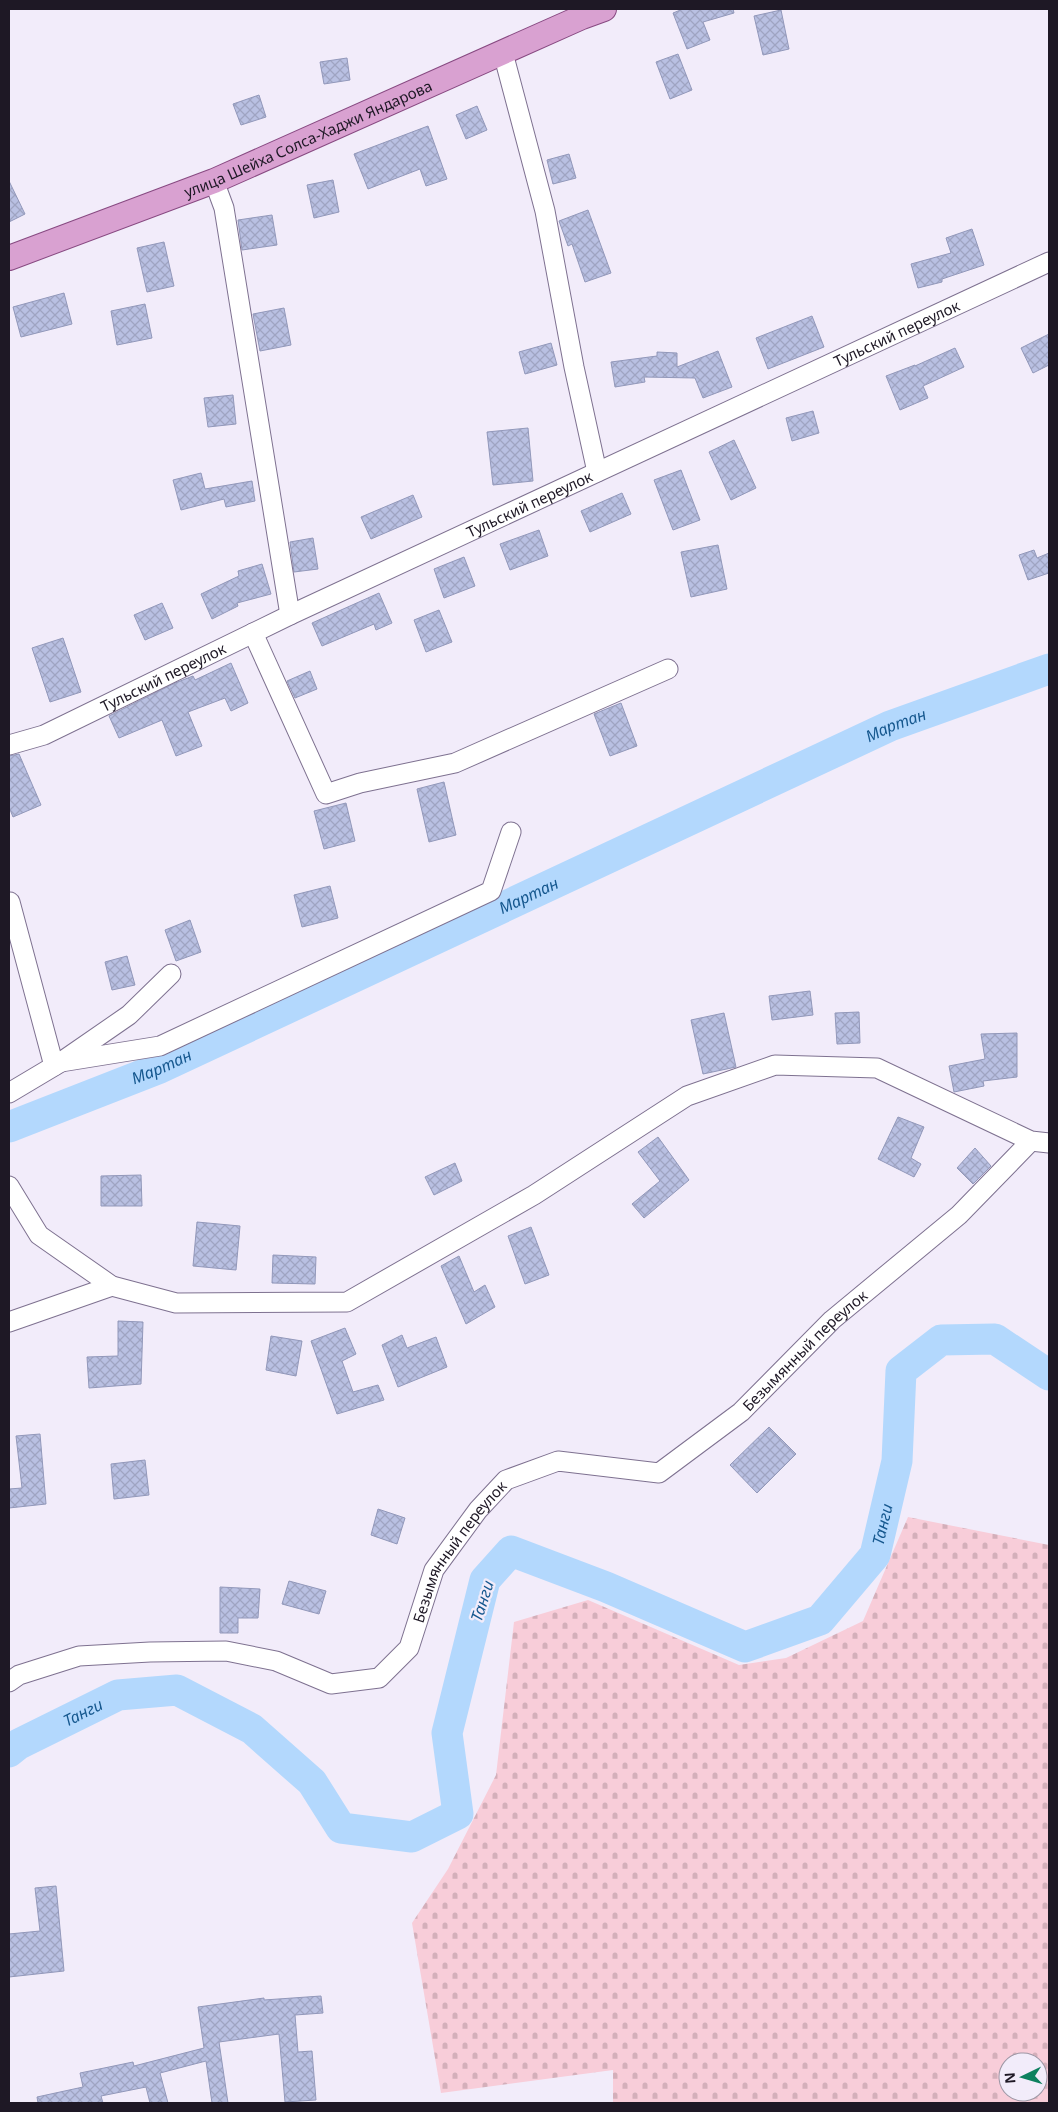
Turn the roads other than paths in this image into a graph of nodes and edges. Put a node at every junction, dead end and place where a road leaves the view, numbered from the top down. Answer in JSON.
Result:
{"nodes":[{"id":1,"x":604,"y":9,"type":"edge"},
{"id":2,"x":580,"y":13,"type":"edge"},
{"id":3,"x":503,"y":53,"type":"junction"},
{"id":4,"x":214,"y":181,"type":"junction"},
{"id":5,"x":9,"y":258,"type":"edge"},
{"id":6,"x":1049,"y":262,"type":"edge"},
{"id":7,"x":597,"y":472,"type":"junction"},
{"id":8,"x":290,"y":615,"type":"junction"},
{"id":9,"x":253,"y":633,"type":"junction"},
{"id":10,"x":668,"y":669,"type":"dead end"},
{"id":11,"x":9,"y":745,"type":"edge"},
{"id":12,"x":511,"y":832,"type":"dead end"},
{"id":13,"x":10,"y":902,"type":"dead end"},
{"id":14,"x":170,"y":974,"type":"dead end"},
{"id":15,"x":58,"y":1064,"type":"junction"},
{"id":16,"x":9,"y":1093,"type":"edge"},
{"id":17,"x":1040,"y":1142,"type":"edge"},
{"id":18,"x":10,"y":1188,"type":"edge"},
{"id":19,"x":112,"y":1286,"type":"junction"},
{"id":20,"x":9,"y":1322,"type":"edge"},
{"id":21,"x":9,"y":1682,"type":"edge"}],
"edges":[{"from":1,"to":2,"type":"main road","name":"улица Шейха Солса-Хаджи Яндарова"},
{"from":2,"to":3,"type":"main road","name":"улица Шейха Солса-Хаджи Яндарова"},
{"from":3,"to":4,"type":"main road","name":"улица Шейха Солса-Хаджи Яндарова"},
{"from":3,"to":7,"type":"street"},
{"from":4,"to":5,"type":"main road","name":"улица Шейха Солса-Хаджи Яндарова"},
{"from":4,"to":8,"type":"street"},
{"from":6,"to":7,"type":"street","name":"Тульский переулок"},
{"from":7,"to":8,"type":"street","name":"Тульский переулок"},
{"from":8,"to":9,"type":"street","name":"Тульский переулок"},
{"from":9,"to":10,"type":"street"},
{"from":9,"to":11,"type":"street","name":"Тульский переулок"},
{"from":12,"to":15,"type":"street"},
{"from":13,"to":15,"type":"street"},
{"from":14,"to":15,"type":"street"},
{"from":15,"to":16,"type":"street"},
{"from":17,"to":19,"type":"street"},
{"from":17,"to":21,"type":"street","name":"Безымянный переулок"},
{"from":18,"to":19,"type":"street"},
{"from":19,"to":20,"type":"street"}]}
